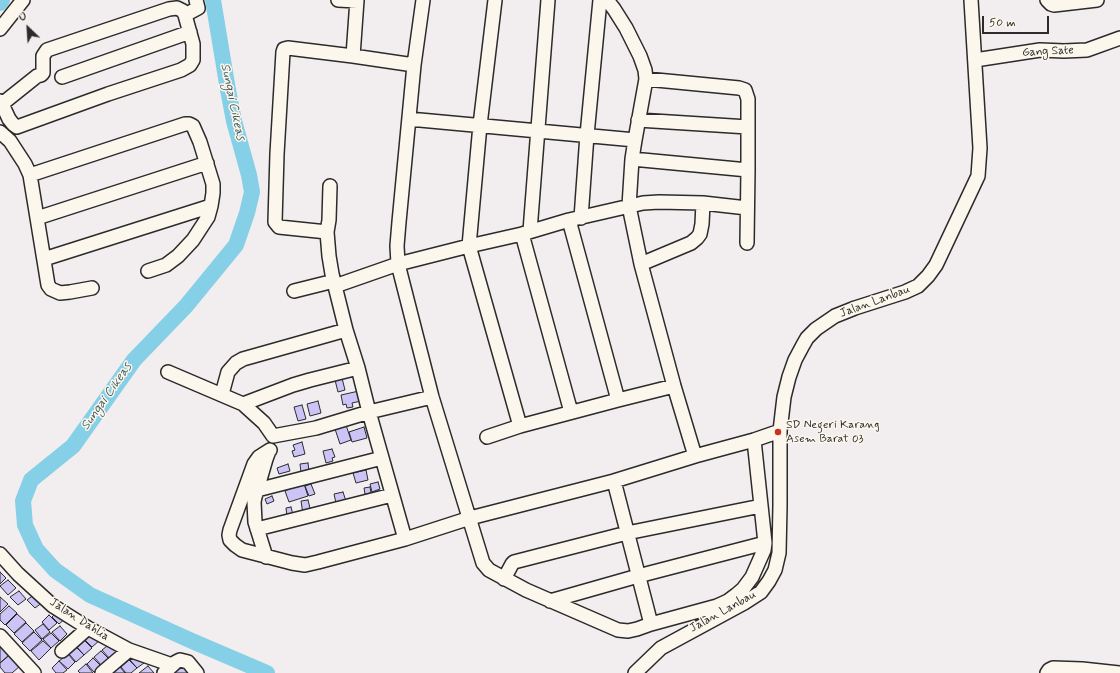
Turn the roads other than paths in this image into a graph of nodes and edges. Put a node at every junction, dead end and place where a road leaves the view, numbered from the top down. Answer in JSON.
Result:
{"nodes":[{"id":1,"x":23,"y":0,"type":"edge"},
{"id":2,"x":196,"y":0,"type":"edge"},
{"id":3,"x":338,"y":0,"type":"edge"},
{"id":4,"x":357,"y":0,"type":"edge"},
{"id":5,"x":423,"y":0,"type":"edge"},
{"id":6,"x":496,"y":0,"type":"edge"},
{"id":7,"x":548,"y":0,"type":"edge"},
{"id":8,"x":600,"y":0,"type":"edge"},
{"id":9,"x":607,"y":0,"type":"edge"},
{"id":10,"x":971,"y":0,"type":"edge"},
{"id":11,"x":1047,"y":0,"type":"edge"},
{"id":12,"x":1097,"y":0,"type":"edge"},
{"id":13,"x":185,"y":16,"type":"junction"},
{"id":14,"x":0,"y":30,"type":"edge"},
{"id":15,"x":190,"y":32,"type":"junction"},
{"id":16,"x":1120,"y":38,"type":"edge"},
{"id":17,"x":353,"y":56,"type":"junction"},
{"id":18,"x":975,"y":60,"type":"junction"},
{"id":19,"x":414,"y":65,"type":"junction"},
{"id":20,"x":62,"y":77,"type":"dead end"},
{"id":21,"x":646,"y":79,"type":"junction"},
{"id":22,"x":1,"y":104,"type":"edge"},
{"id":23,"x":409,"y":119,"type":"junction"},
{"id":24,"x":638,"y":120,"type":"junction"},
{"id":25,"x":480,"y":125,"type":"junction"},
{"id":26,"x":748,"y":127,"type":"junction"},
{"id":27,"x":538,"y":130,"type":"junction"},
{"id":28,"x":0,"y":132,"type":"edge"},
{"id":29,"x":587,"y":135,"type":"junction"},
{"id":30,"x":634,"y":140,"type":"junction"},
{"id":31,"x":632,"y":159,"type":"junction"},
{"id":32,"x":207,"y":163,"type":"junction"},
{"id":33,"x":748,"y":170,"type":"junction"},
{"id":34,"x":30,"y":175,"type":"junction"},
{"id":35,"x":330,"y":186,"type":"dead end"},
{"id":36,"x":703,"y":203,"type":"junction"},
{"id":37,"x":212,"y":206,"type":"junction"},
{"id":38,"x":629,"y":206,"type":"junction"},
{"id":39,"x":747,"y":208,"type":"junction"},
{"id":40,"x":37,"y":218,"type":"junction"},
{"id":41,"x":575,"y":219,"type":"junction"},
{"id":42,"x":327,"y":232,"type":"junction"},
{"id":43,"x":526,"y":233,"type":"junction"},
{"id":44,"x":747,"y":242,"type":"dead end"},
{"id":45,"x":469,"y":246,"type":"junction"},
{"id":46,"x":44,"y":259,"type":"junction"},
{"id":47,"x":398,"y":264,"type":"junction"},
{"id":48,"x":641,"y":264,"type":"junction"},
{"id":49,"x":148,"y":271,"type":"dead end"},
{"id":50,"x":334,"y":284,"type":"junction"},
{"id":51,"x":92,"y":288,"type":"dead end"},
{"id":52,"x":294,"y":291,"type":"dead end"},
{"id":53,"x":346,"y":330,"type":"junction"},
{"id":54,"x":358,"y":368,"type":"junction"},
{"id":55,"x":168,"y":372,"type":"dead end"},
{"id":56,"x":674,"y":386,"type":"junction"},
{"id":57,"x":222,"y":394,"type":"junction"},
{"id":58,"x":432,"y":397,"type":"junction"},
{"id":59,"x":618,"y":400,"type":"junction"},
{"id":60,"x":243,"y":404,"type":"junction"},
{"id":61,"x":369,"y":412,"type":"junction"},
{"id":62,"x":571,"y":412,"type":"junction"},
{"id":63,"x":520,"y":426,"type":"junction"},
{"id":64,"x":780,"y":431,"type":"junction"},
{"id":65,"x":273,"y":436,"type":"junction"},
{"id":66,"x":487,"y":437,"type":"dead end"},
{"id":67,"x":754,"y":440,"type":"junction"},
{"id":68,"x":270,"y":450,"type":"junction"},
{"id":69,"x":696,"y":456,"type":"junction"},
{"id":70,"x":382,"y":458,"type":"junction"},
{"id":71,"x":614,"y":481,"type":"junction"},
{"id":72,"x":257,"y":490,"type":"junction"},
{"id":73,"x":392,"y":495,"type":"junction"},
{"id":74,"x":762,"y":506,"type":"junction"},
{"id":75,"x":470,"y":518,"type":"junction"},
{"id":76,"x":257,"y":529,"type":"junction"},
{"id":77,"x":627,"y":533,"type":"junction"},
{"id":78,"x":405,"y":539,"type":"junction"},
{"id":79,"x":765,"y":543,"type":"junction"},
{"id":80,"x":0,"y":554,"type":"edge"},
{"id":81,"x":266,"y":557,"type":"junction"},
{"id":82,"x":638,"y":576,"type":"junction"},
{"id":83,"x":504,"y":579,"type":"junction"},
{"id":84,"x":550,"y":601,"type":"junction"},
{"id":85,"x":651,"y":624,"type":"junction"},
{"id":86,"x":88,"y":628,"type":"junction"},
{"id":87,"x":0,"y":636,"type":"edge"},
{"id":88,"x":129,"y":650,"type":"junction"},
{"id":89,"x":62,"y":651,"type":"dead end"},
{"id":90,"x":168,"y":669,"type":"edge"},
{"id":91,"x":34,"y":673,"type":"edge"},
{"id":92,"x":102,"y":673,"type":"edge"},
{"id":93,"x":197,"y":673,"type":"edge"},
{"id":94,"x":634,"y":673,"type":"edge"},
{"id":95,"x":1047,"y":673,"type":"edge"},
{"id":96,"x":1119,"y":673,"type":"edge"}],
"edges":[{"from":1,"to":14,"type":"street"},
{"from":2,"to":13,"type":"street"},
{"from":3,"to":4,"type":"street"},
{"from":4,"to":17,"type":"street"},
{"from":5,"to":19,"type":"street"},
{"from":6,"to":25,"type":"street"},
{"from":7,"to":27,"type":"street"},
{"from":8,"to":29,"type":"street"},
{"from":9,"to":21,"type":"street"},
{"from":10,"to":18,"type":"street","name":"Jalan Lanbau"},
{"from":11,"to":12,"type":"street"},
{"from":13,"to":15,"type":"street"},
{"from":13,"to":22,"type":"street"},
{"from":15,"to":20,"type":"street"},
{"from":15,"to":22,"type":"street"},
{"from":16,"to":18,"type":"street","name":"Gang Sate"},
{"from":17,"to":19,"type":"street"},
{"from":17,"to":42,"type":"street"},
{"from":18,"to":64,"type":"street","name":"Jalan Lanbau"},
{"from":19,"to":23,"type":"street"},
{"from":21,"to":24,"type":"street"},
{"from":21,"to":26,"type":"street"},
{"from":23,"to":25,"type":"street"},
{"from":23,"to":47,"type":"street"},
{"from":24,"to":26,"type":"street"},
{"from":24,"to":30,"type":"street"},
{"from":25,"to":27,"type":"street"},
{"from":25,"to":45,"type":"street"},
{"from":26,"to":33,"type":"street"},
{"from":27,"to":29,"type":"street"},
{"from":27,"to":43,"type":"street"},
{"from":28,"to":34,"type":"street"},
{"from":29,"to":30,"type":"street"},
{"from":29,"to":41,"type":"street"},
{"from":30,"to":31,"type":"street"},
{"from":31,"to":33,"type":"street"},
{"from":31,"to":38,"type":"street"},
{"from":32,"to":34,"type":"street"},
{"from":32,"to":37,"type":"street"},
{"from":32,"to":40,"type":"street"},
{"from":33,"to":39,"type":"street"},
{"from":34,"to":40,"type":"street"},
{"from":35,"to":42,"type":"street"},
{"from":36,"to":38,"type":"street"},
{"from":36,"to":39,"type":"street"},
{"from":36,"to":48,"type":"street"},
{"from":37,"to":46,"type":"street"},
{"from":37,"to":49,"type":"street"},
{"from":38,"to":41,"type":"street"},
{"from":38,"to":48,"type":"street"},
{"from":39,"to":44,"type":"street"},
{"from":40,"to":46,"type":"street"},
{"from":41,"to":43,"type":"street"},
{"from":41,"to":59,"type":"street"},
{"from":42,"to":50,"type":"street"},
{"from":43,"to":45,"type":"street"},
{"from":43,"to":62,"type":"street"},
{"from":45,"to":47,"type":"street"},
{"from":45,"to":63,"type":"street"},
{"from":46,"to":51,"type":"street"},
{"from":47,"to":50,"type":"street"},
{"from":47,"to":58,"type":"street"},
{"from":48,"to":56,"type":"street"},
{"from":50,"to":52,"type":"street"},
{"from":50,"to":53,"type":"street"},
{"from":53,"to":54,"type":"street"},
{"from":53,"to":57,"type":"street"},
{"from":54,"to":60,"type":"street"},
{"from":54,"to":61,"type":"street"},
{"from":55,"to":57,"type":"street"},
{"from":56,"to":59,"type":"street"},
{"from":56,"to":69,"type":"street"},
{"from":57,"to":60,"type":"street"},
{"from":58,"to":61,"type":"street"},
{"from":58,"to":75,"type":"street"},
{"from":59,"to":62,"type":"street"},
{"from":60,"to":65,"type":"street"},
{"from":61,"to":65,"type":"street"},
{"from":61,"to":70,"type":"street"},
{"from":62,"to":63,"type":"street"},
{"from":63,"to":66,"type":"street"},
{"from":64,"to":67,"type":"street"},
{"from":64,"to":94,"type":"street","name":"Jalan Lanbau"},
{"from":65,"to":68,"type":"street"},
{"from":67,"to":69,"type":"street"},
{"from":67,"to":74,"type":"street"},
{"from":68,"to":72,"type":"street"},
{"from":68,"to":81,"type":"street"},
{"from":69,"to":71,"type":"street"},
{"from":70,"to":72,"type":"street"},
{"from":70,"to":73,"type":"street"},
{"from":71,"to":75,"type":"street"},
{"from":71,"to":77,"type":"street"},
{"from":72,"to":76,"type":"street"},
{"from":73,"to":76,"type":"street"},
{"from":73,"to":78,"type":"street"},
{"from":74,"to":77,"type":"street"},
{"from":74,"to":79,"type":"street"},
{"from":75,"to":78,"type":"street"},
{"from":75,"to":83,"type":"street"},
{"from":76,"to":81,"type":"street"},
{"from":77,"to":82,"type":"street"},
{"from":77,"to":83,"type":"street"},
{"from":78,"to":81,"type":"street"},
{"from":79,"to":82,"type":"street"},
{"from":79,"to":85,"type":"street"},
{"from":80,"to":86,"type":"street","name":"Jalan Dahlia"},
{"from":82,"to":84,"type":"street"},
{"from":82,"to":85,"type":"street"},
{"from":83,"to":84,"type":"street"},
{"from":84,"to":85,"type":"street"},
{"from":86,"to":88,"type":"street","name":"Jalan Dahlia"},
{"from":86,"to":89,"type":"street"},
{"from":87,"to":91,"type":"street"},
{"from":88,"to":90,"type":"street","name":"Jalan Dahlia"},
{"from":88,"to":92,"type":"street"},
{"from":90,"to":93,"type":"street"},
{"from":95,"to":96,"type":"street"}]}
